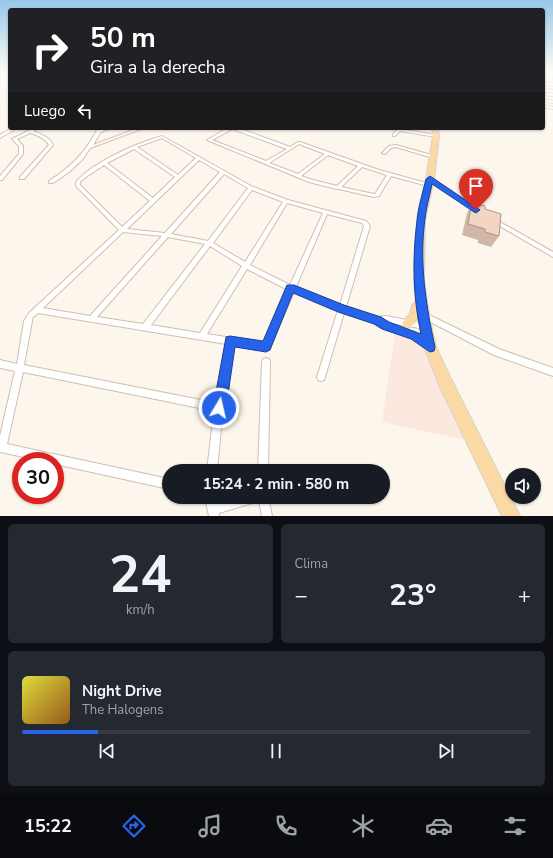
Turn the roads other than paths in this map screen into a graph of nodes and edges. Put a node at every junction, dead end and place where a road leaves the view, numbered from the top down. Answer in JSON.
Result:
{"nodes":[{"id":1,"x":12,"y":130,"type":"edge"},
{"id":2,"x":34,"y":130,"type":"edge"},
{"id":3,"x":99,"y":130,"type":"edge"},
{"id":4,"x":137,"y":130,"type":"edge"},
{"id":5,"x":227,"y":130,"type":"edge"},
{"id":6,"x":239,"y":130,"type":"edge"},
{"id":7,"x":31,"y":132,"type":"junction"},
{"id":8,"x":436,"y":132,"type":"edge"},
{"id":9,"x":394,"y":135,"type":"dead end"},
{"id":10,"x":0,"y":137,"type":"edge"},
{"id":11,"x":134,"y":147,"type":"junction"},
{"id":12,"x":88,"y":148,"type":"junction"},
{"id":13,"x":288,"y":148,"type":"junction"},
{"id":14,"x":328,"y":153,"type":"junction"},
{"id":15,"x":384,"y":153,"type":"dead end"},
{"id":16,"x":433,"y":156,"type":"junction"},
{"id":17,"x":199,"y":158,"type":"junction"},
{"id":18,"x":105,"y":163,"type":"junction"},
{"id":19,"x":266,"y":163,"type":"junction"},
{"id":20,"x":362,"y":165,"type":"junction"},
{"id":21,"x":223,"y":172,"type":"junction"},
{"id":22,"x":390,"y":174,"type":"junction"},
{"id":23,"x":298,"y":176,"type":"junction"},
{"id":24,"x":178,"y":177,"type":"junction"},
{"id":25,"x":22,"y":178,"type":"dead end"},
{"id":26,"x":0,"y":179,"type":"edge"},
{"id":27,"x":51,"y":182,"type":"dead end"},
{"id":28,"x":429,"y":182,"type":"junction"},
{"id":29,"x":251,"y":188,"type":"junction"},
{"id":30,"x":338,"y":188,"type":"junction"},
{"id":31,"x":153,"y":201,"type":"junction"},
{"id":32,"x":286,"y":201,"type":"junction"},
{"id":33,"x":325,"y":213,"type":"junction"},
{"id":34,"x":483,"y":214,"type":"edge"},
{"id":35,"x":489,"y":218,"type":"edge"},
{"id":36,"x":122,"y":230,"type":"junction"},
{"id":37,"x":166,"y":235,"type":"junction"},
{"id":38,"x":209,"y":243,"type":"junction"},
{"id":39,"x":553,"y":255,"type":"edge"},
{"id":40,"x":247,"y":266,"type":"junction"},
{"id":41,"x":419,"y":281,"type":"junction"},
{"id":42,"x":291,"y":288,"type":"junction"},
{"id":43,"x":342,"y":309,"type":"junction"},
{"id":44,"x":36,"y":310,"type":"junction"},
{"id":45,"x":91,"y":319,"type":"junction"},
{"id":46,"x":378,"y":320,"type":"junction"},
{"id":47,"x":424,"y":320,"type":"junction"},
{"id":48,"x":397,"y":321,"type":"junction"},
{"id":49,"x":408,"y":323,"type":"junction"},
{"id":50,"x":145,"y":327,"type":"junction"},
{"id":51,"x":396,"y":329,"type":"junction"},
{"id":52,"x":202,"y":336,"type":"junction"},
{"id":53,"x":230,"y":341,"type":"junction"},
{"id":54,"x":430,"y":347,"type":"junction"},
{"id":55,"x":266,"y":362,"type":"dead end"},
{"id":56,"x":0,"y":364,"type":"edge"},
{"id":57,"x":20,"y":368,"type":"junction"},
{"id":58,"x":553,"y":372,"type":"edge"},
{"id":59,"x":320,"y":377,"type":"dead end"},
{"id":60,"x":219,"y":408,"type":"junction"},
{"id":61,"x":1,"y":447,"type":"edge"},
{"id":62,"x":213,"y":464,"type":"edge"},
{"id":63,"x":263,"y":464,"type":"edge"},
{"id":64,"x":162,"y":482,"type":"edge"},
{"id":65,"x":237,"y":504,"type":"edge"},
{"id":66,"x":264,"y":504,"type":"edge"},
{"id":67,"x":213,"y":513,"type":"edge"},
{"id":68,"x":267,"y":516,"type":"edge"},
{"id":69,"x":511,"y":516,"type":"edge"}],
"edges":[{"from":1,"to":10,"type":"street"},
{"from":2,"to":7,"type":"street"},
{"from":3,"to":12,"type":"street"},
{"from":4,"to":12,"type":"street"},
{"from":5,"to":19,"type":"street"},
{"from":6,"to":13,"type":"street"},
{"from":7,"to":25,"type":"street"},
{"from":7,"to":26,"type":"street"},
{"from":8,"to":9,"type":"street"},
{"from":8,"to":16,"type":"main road"},
{"from":11,"to":17,"type":"street"},
{"from":11,"to":18,"type":"street"},
{"from":11,"to":24,"type":"street"},
{"from":12,"to":27,"type":"street"},
{"from":13,"to":14,"type":"street"},
{"from":13,"to":19,"type":"street"},
{"from":14,"to":20,"type":"street"},
{"from":14,"to":23,"type":"street"},
{"from":15,"to":16,"type":"street"},
{"from":16,"to":28,"type":"main road"},
{"from":17,"to":21,"type":"street"},
{"from":17,"to":24,"type":"street"},
{"from":18,"to":31,"type":"street"},
{"from":18,"to":36,"type":"street"},
{"from":19,"to":23,"type":"street"},
{"from":20,"to":22,"type":"street"},
{"from":20,"to":30,"type":"street"},
{"from":21,"to":29,"type":"street"},
{"from":21,"to":37,"type":"street"},
{"from":22,"to":28,"type":"street"},
{"from":22,"to":30,"type":"street"},
{"from":23,"to":30,"type":"street"},
{"from":24,"to":31,"type":"street"},
{"from":28,"to":34,"type":"street"},
{"from":28,"to":41,"type":"main road"},
{"from":29,"to":32,"type":"street"},
{"from":29,"to":38,"type":"street"},
{"from":31,"to":36,"type":"street"},
{"from":32,"to":33,"type":"street"},
{"from":32,"to":40,"type":"street"},
{"from":33,"to":42,"type":"street"},
{"from":33,"to":43,"type":"street"},
{"from":35,"to":39,"type":"street"},
{"from":36,"to":37,"type":"street"},
{"from":36,"to":44,"type":"street"},
{"from":37,"to":38,"type":"street"},
{"from":37,"to":45,"type":"street"},
{"from":38,"to":40,"type":"street"},
{"from":38,"to":50,"type":"street"},
{"from":40,"to":42,"type":"street"},
{"from":40,"to":52,"type":"street"},
{"from":41,"to":47,"type":"main road"},
{"from":41,"to":49,"type":"main road"},
{"from":42,"to":43,"type":"street"},
{"from":42,"to":53,"type":"street"},
{"from":43,"to":46,"type":"street"},
{"from":43,"to":59,"type":"street"},
{"from":44,"to":45,"type":"street"},
{"from":44,"to":57,"type":"street"},
{"from":45,"to":50,"type":"street"},
{"from":46,"to":48,"type":"street"},
{"from":46,"to":51,"type":"street"},
{"from":47,"to":49,"type":"street"},
{"from":47,"to":54,"type":"main road"},
{"from":47,"to":58,"type":"street"},
{"from":48,"to":49,"type":"street"},
{"from":48,"to":51,"type":"street"},
{"from":50,"to":52,"type":"street"},
{"from":51,"to":54,"type":"street"},
{"from":52,"to":53,"type":"street"},
{"from":53,"to":60,"type":"street"},
{"from":54,"to":69,"type":"main road"},
{"from":55,"to":63,"type":"street"},
{"from":56,"to":57,"type":"street"},
{"from":57,"to":60,"type":"street"},
{"from":57,"to":61,"type":"street"},
{"from":60,"to":62,"type":"street"},
{"from":61,"to":64,"type":"street"},
{"from":65,"to":67,"type":"street"},
{"from":66,"to":68,"type":"street"}]}
